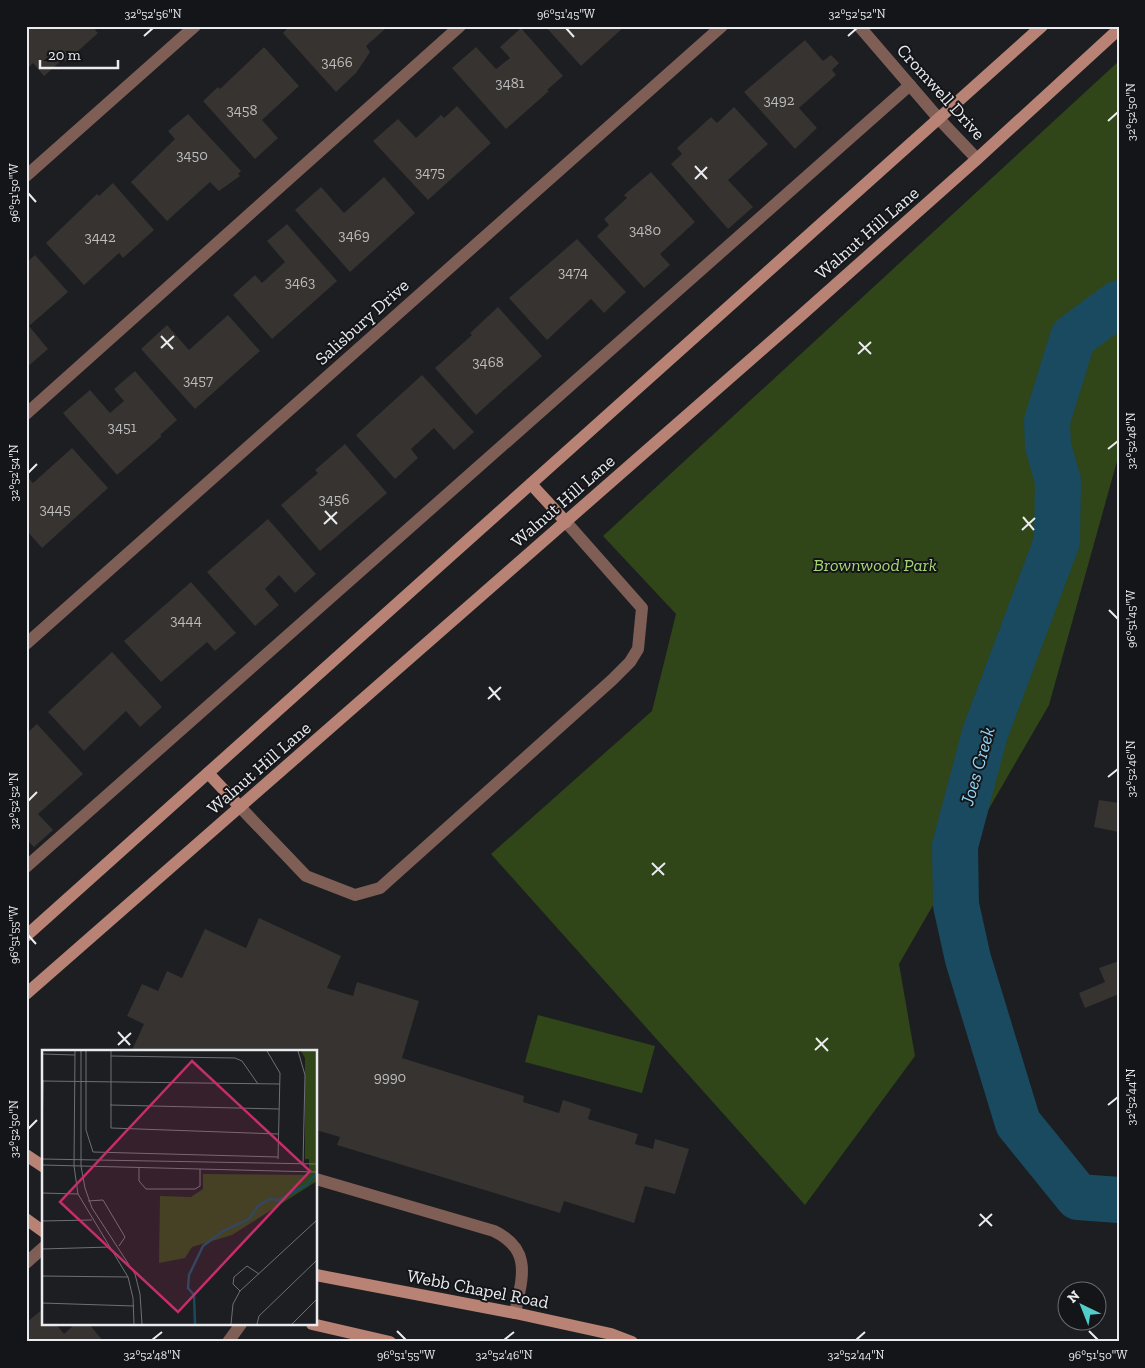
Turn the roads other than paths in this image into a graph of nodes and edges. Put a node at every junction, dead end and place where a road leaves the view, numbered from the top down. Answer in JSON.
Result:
{"nodes":[{"id":1,"x":195,"y":26,"type":"edge"},
{"id":2,"x":460,"y":26,"type":"edge"},
{"id":3,"x":722,"y":26,"type":"edge"},
{"id":4,"x":859,"y":26,"type":"edge"},
{"id":5,"x":1042,"y":26,"type":"edge"},
{"id":6,"x":1119,"y":29,"type":"edge"},
{"id":7,"x":910,"y":85,"type":"junction"},
{"id":8,"x":940,"y":119,"type":"junction"},
{"id":9,"x":977,"y":159,"type":"junction"},
{"id":10,"x":26,"y":176,"type":"edge"},
{"id":11,"x":26,"y":414,"type":"edge"},
{"id":12,"x":531,"y":484,"type":"junction"},
{"id":13,"x":566,"y":522,"type":"junction"},
{"id":14,"x":26,"y":644,"type":"edge"},
{"id":15,"x":208,"y":773,"type":"junction"},
{"id":16,"x":240,"y":807,"type":"junction"},
{"id":17,"x":26,"y":868,"type":"edge"},
{"id":18,"x":26,"y":936,"type":"edge"},
{"id":19,"x":26,"y":994,"type":"edge"},
{"id":20,"x":26,"y":1155,"type":"edge"},
{"id":21,"x":42,"y":1166,"type":"edge"},
{"id":22,"x":318,"y":1180,"type":"edge"},
{"id":23,"x":26,"y":1219,"type":"edge"},
{"id":24,"x":42,"y":1231,"type":"edge"},
{"id":25,"x":42,"y":1249,"type":"edge"},
{"id":26,"x":26,"y":1263,"type":"edge"},
{"id":27,"x":318,"y":1275,"type":"edge"},
{"id":28,"x":515,"y":1313,"type":"junction"},
{"id":29,"x":318,"y":1325,"type":"edge"},
{"id":30,"x":240,"y":1326,"type":"edge"},
{"id":31,"x":228,"y":1342,"type":"edge"},
{"id":32,"x":390,"y":1342,"type":"edge"},
{"id":33,"x":632,"y":1342,"type":"edge"}],
"edges":[{"from":1,"to":10,"type":"street"},
{"from":2,"to":11,"type":"street"},
{"from":3,"to":14,"type":"street","name":"Salisbury Drive"},
{"from":4,"to":7,"type":"street","name":"Cromwell Drive"},
{"from":5,"to":8,"type":"main road","name":"Walnut Hill Lane"},
{"from":6,"to":9,"type":"main road","name":"Walnut Hill Lane"},
{"from":7,"to":8,"type":"street","name":"Cromwell Drive"},
{"from":7,"to":17,"type":"street"},
{"from":8,"to":9,"type":"street","name":"Cromwell Drive"},
{"from":8,"to":12,"type":"main road","name":"Walnut Hill Lane"},
{"from":9,"to":13,"type":"main road","name":"Walnut Hill Lane"},
{"from":12,"to":13,"type":"main road"},
{"from":12,"to":15,"type":"main road","name":"Walnut Hill Lane"},
{"from":13,"to":16,"type":"main road","name":"Walnut Hill Lane"},
{"from":13,"to":16,"type":"street"},
{"from":15,"to":16,"type":"main road"},
{"from":15,"to":18,"type":"main road","name":"Walnut Hill Lane"},
{"from":16,"to":19,"type":"main road","name":"Walnut Hill Lane"},
{"from":20,"to":21,"type":"main road"},
{"from":22,"to":28,"type":"street"},
{"from":23,"to":24,"type":"main road"},
{"from":25,"to":26,"type":"street"},
{"from":27,"to":28,"type":"main road","name":"Webb Chapel Road"},
{"from":28,"to":33,"type":"main road","name":"Webb Chapel Road"},
{"from":29,"to":32,"type":"main road"},
{"from":30,"to":31,"type":"street"}]}
